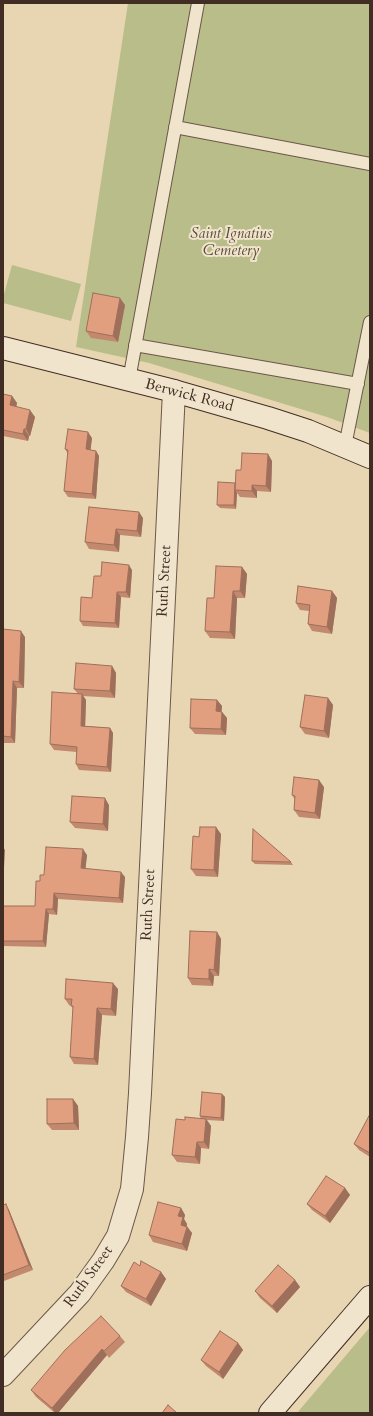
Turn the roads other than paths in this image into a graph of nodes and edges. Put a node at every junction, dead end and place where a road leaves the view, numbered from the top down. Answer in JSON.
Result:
{"nodes":[{"id":1,"x":198,"y":3,"type":"edge"},
{"id":2,"x":175,"y":127,"type":"junction"},
{"id":3,"x":370,"y":164,"type":"edge"},
{"id":4,"x":370,"y":322,"type":"edge"},
{"id":5,"x":135,"y":345,"type":"junction"},
{"id":6,"x":3,"y":348,"type":"edge"},
{"id":7,"x":129,"y":380,"type":"junction"},
{"id":8,"x":358,"y":384,"type":"junction"},
{"id":9,"x":174,"y":391,"type":"junction"},
{"id":10,"x":345,"y":446,"type":"junction"},
{"id":11,"x":370,"y":457,"type":"edge"},
{"id":12,"x":370,"y":1297,"type":"edge"},
{"id":13,"x":3,"y":1375,"type":"edge"},
{"id":14,"x":270,"y":1413,"type":"edge"}],
"edges":[{"from":1,"to":2,"type":"lane"},
{"from":2,"to":3,"type":"lane"},
{"from":2,"to":5,"type":"lane"},
{"from":4,"to":8,"type":"lane"},
{"from":5,"to":7,"type":"lane"},
{"from":5,"to":8,"type":"lane"},
{"from":6,"to":7,"type":"street","name":"Berwick Road"},
{"from":7,"to":9,"type":"street","name":"Berwick Road"},
{"from":8,"to":10,"type":"lane"},
{"from":9,"to":10,"type":"street","name":"Berwick Road"},
{"from":9,"to":13,"type":"street","name":"Ruth Street"},
{"from":10,"to":11,"type":"street","name":"Berwick Road"},
{"from":12,"to":14,"type":"street"}]}
